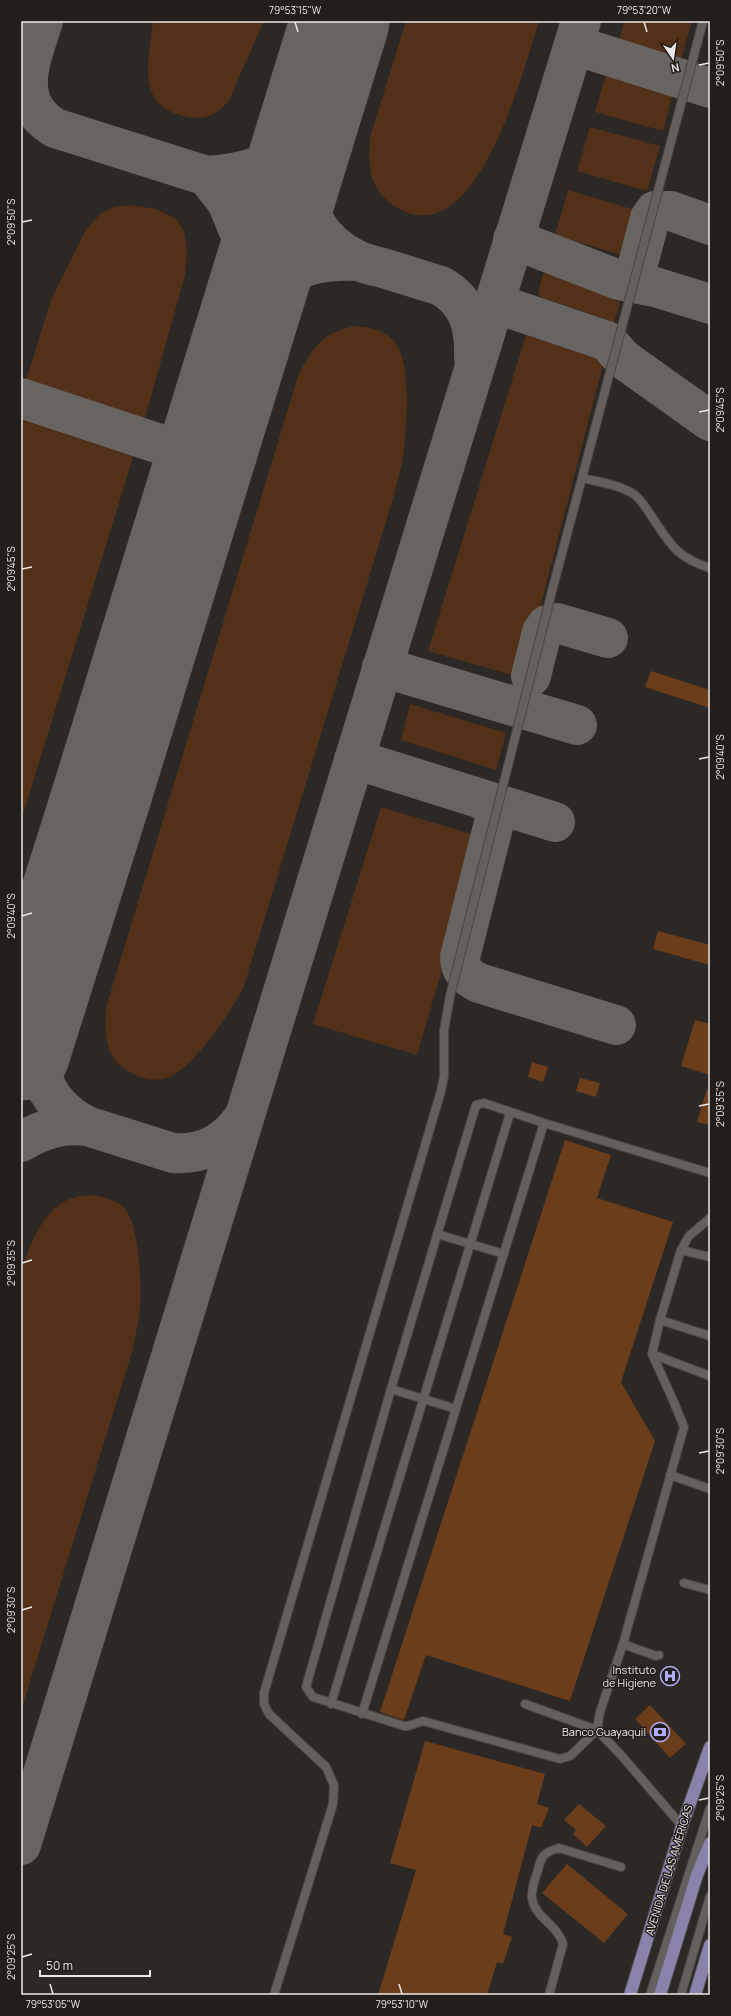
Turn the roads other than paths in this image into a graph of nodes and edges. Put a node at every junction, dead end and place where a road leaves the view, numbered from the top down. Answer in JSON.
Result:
{"nodes":[{"id":1,"x":703,"y":21,"type":"edge"},
{"id":2,"x":582,"y":478,"type":"junction"},
{"id":3,"x":710,"y":568,"type":"edge"},
{"id":4,"x":510,"y":1113,"type":"junction"},
{"id":5,"x":544,"y":1123,"type":"junction"},
{"id":6,"x":710,"y":1173,"type":"edge"},
{"id":7,"x":710,"y":1218,"type":"edge"},
{"id":8,"x":437,"y":1234,"type":"junction"},
{"id":9,"x":470,"y":1244,"type":"junction"},
{"id":10,"x":681,"y":1250,"type":"junction"},
{"id":11,"x":504,"y":1254,"type":"junction"},
{"id":12,"x":710,"y":1257,"type":"edge"},
{"id":13,"x":660,"y":1320,"type":"junction"},
{"id":14,"x":710,"y":1336,"type":"edge"},
{"id":15,"x":652,"y":1354,"type":"junction"},
{"id":16,"x":710,"y":1376,"type":"edge"},
{"id":17,"x":391,"y":1389,"type":"junction"},
{"id":18,"x":424,"y":1398,"type":"junction"},
{"id":19,"x":456,"y":1408,"type":"junction"},
{"id":20,"x":670,"y":1475,"type":"junction"},
{"id":21,"x":710,"y":1489,"type":"edge"},
{"id":22,"x":684,"y":1583,"type":"dead end"},
{"id":23,"x":710,"y":1590,"type":"edge"},
{"id":24,"x":623,"y":1644,"type":"junction"},
{"id":25,"x":659,"y":1655,"type":"dead end"},
{"id":26,"x":331,"y":1704,"type":"junction"},
{"id":27,"x":525,"y":1704,"type":"dead end"},
{"id":28,"x":362,"y":1714,"type":"junction"},
{"id":29,"x":596,"y":1730,"type":"junction"},
{"id":30,"x":710,"y":1747,"type":"edge"},
{"id":31,"x":710,"y":1808,"type":"edge"},
{"id":32,"x":682,"y":1826,"type":"junction"},
{"id":33,"x":710,"y":1843,"type":"edge"},
{"id":34,"x":621,"y":1867,"type":"dead end"},
{"id":35,"x":710,"y":1896,"type":"edge"},
{"id":36,"x":710,"y":1945,"type":"edge"},
{"id":37,"x":274,"y":1995,"type":"edge"},
{"id":38,"x":549,"y":1995,"type":"edge"},
{"id":39,"x":630,"y":1995,"type":"edge"},
{"id":40,"x":650,"y":1995,"type":"edge"},
{"id":41,"x":660,"y":1995,"type":"edge"},
{"id":42,"x":681,"y":1995,"type":"edge"},
{"id":43,"x":695,"y":1995,"type":"edge"}],
"edges":[{"from":1,"to":2,"type":"lane"},
{"from":2,"to":3,"type":"lane"},
{"from":2,"to":37,"type":"lane"},
{"from":4,"to":5,"type":"lane"},
{"from":4,"to":8,"type":"lane"},
{"from":4,"to":9,"type":"lane"},
{"from":5,"to":6,"type":"lane"},
{"from":5,"to":11,"type":"lane"},
{"from":7,"to":10,"type":"lane"},
{"from":8,"to":9,"type":"lane"},
{"from":8,"to":17,"type":"lane"},
{"from":9,"to":11,"type":"lane"},
{"from":9,"to":18,"type":"lane"},
{"from":10,"to":12,"type":"lane"},
{"from":10,"to":13,"type":"lane"},
{"from":11,"to":19,"type":"lane"},
{"from":13,"to":14,"type":"lane"},
{"from":13,"to":15,"type":"lane"},
{"from":15,"to":16,"type":"lane"},
{"from":15,"to":20,"type":"lane"},
{"from":17,"to":18,"type":"lane"},
{"from":17,"to":26,"type":"lane"},
{"from":18,"to":19,"type":"lane"},
{"from":18,"to":26,"type":"lane"},
{"from":19,"to":28,"type":"lane"},
{"from":20,"to":21,"type":"lane"},
{"from":20,"to":24,"type":"lane"},
{"from":22,"to":23,"type":"lane"},
{"from":24,"to":25,"type":"lane"},
{"from":24,"to":29,"type":"lane"},
{"from":26,"to":28,"type":"lane"},
{"from":27,"to":29,"type":"lane"},
{"from":28,"to":29,"type":"lane"},
{"from":29,"to":32,"type":"lane"},
{"from":30,"to":32,"type":"main road","name":"AVENIDA DE LAS AMÉRICAS"},
{"from":31,"to":40,"type":"lane","name":"AVENIDA DE LAS AMÉRICAS"},
{"from":32,"to":39,"type":"main road","name":"AVENIDA DE LAS AMÉRICAS"},
{"from":33,"to":41,"type":"main road"},
{"from":34,"to":38,"type":"lane"},
{"from":35,"to":42,"type":"lane"},
{"from":36,"to":43,"type":"main road"}]}
